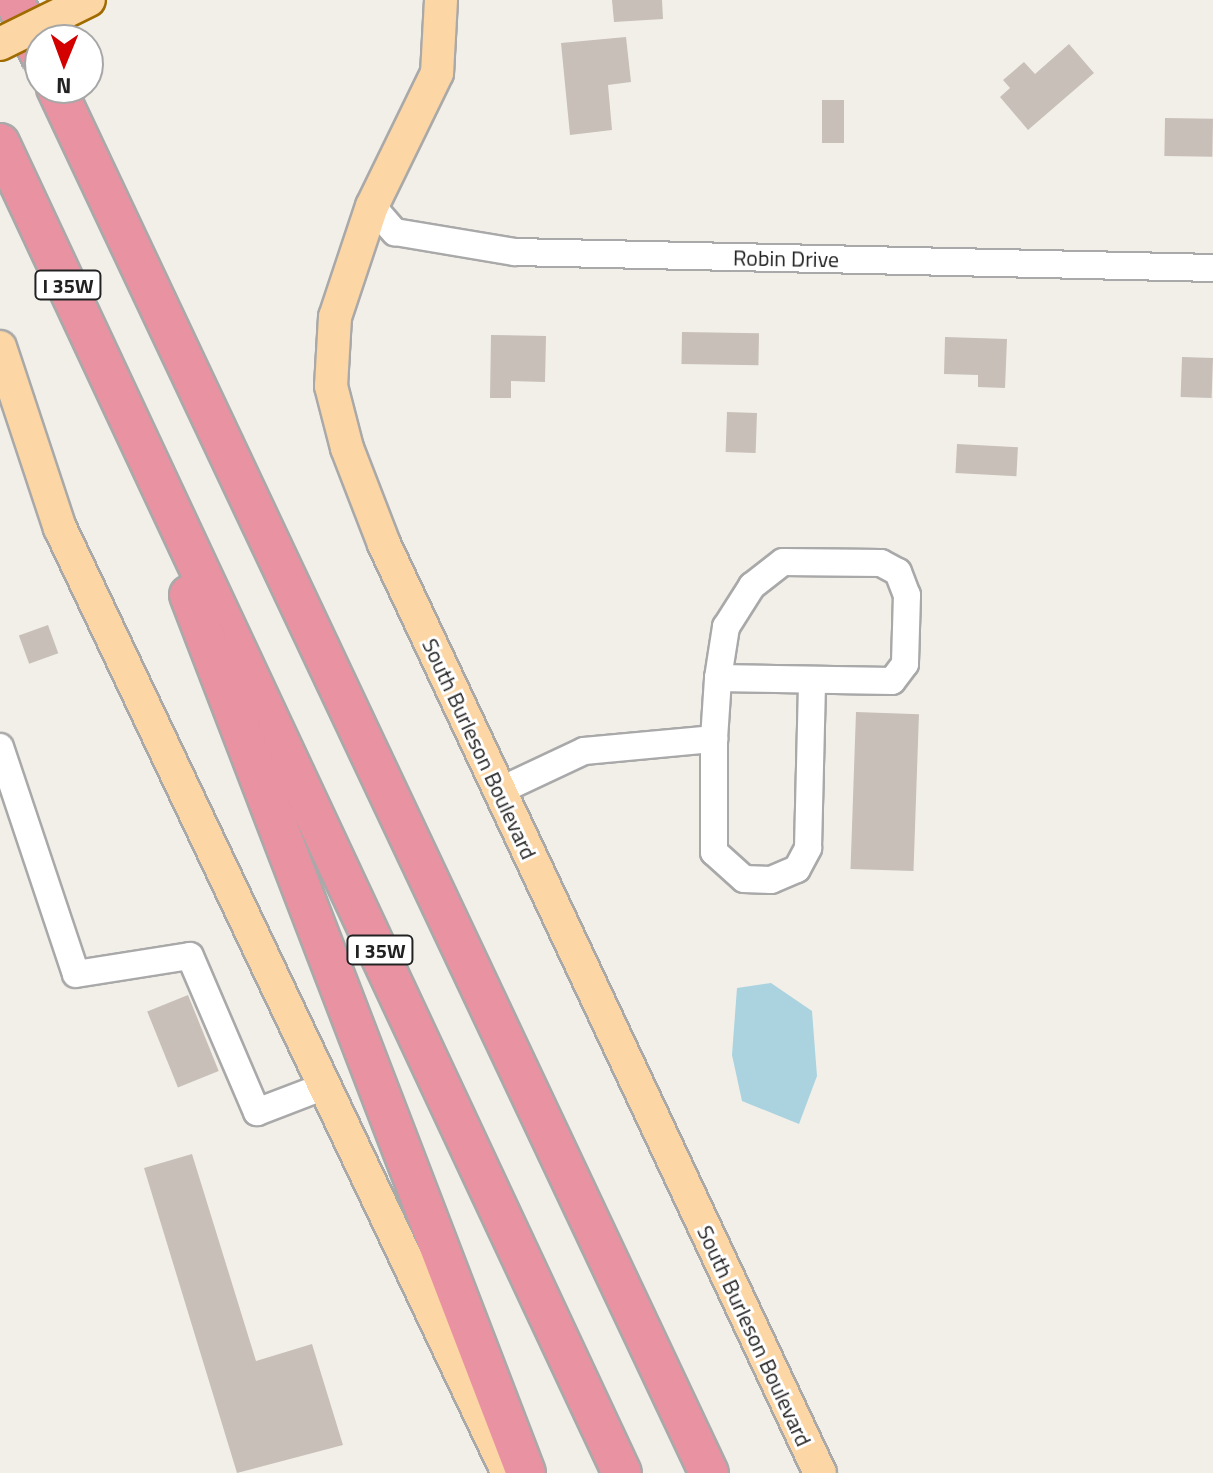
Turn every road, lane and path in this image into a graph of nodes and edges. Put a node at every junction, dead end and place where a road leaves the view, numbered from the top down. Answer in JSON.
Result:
{"nodes":[{"id":1,"x":14,"y":0,"type":"edge"},
{"id":2,"x":89,"y":0,"type":"edge"},
{"id":3,"x":441,"y":0,"type":"edge"},
{"id":4,"x":25,"y":24,"type":"edge"},
{"id":5,"x":0,"y":44,"type":"edge"},
{"id":6,"x":64,"y":104,"type":"edge"},
{"id":7,"x":0,"y":143,"type":"edge"},
{"id":8,"x":372,"y":206,"type":"junction"},
{"id":9,"x":1213,"y":268,"type":"edge"},
{"id":10,"x":0,"y":347,"type":"edge"},
{"id":11,"x":13,"y":419,"type":"edge"},
{"id":12,"x":137,"y":428,"type":"junction"},
{"id":13,"x":718,"y":678,"type":"junction"},
{"id":14,"x":812,"y":682,"type":"junction"},
{"id":15,"x":714,"y":739,"type":"junction"},
{"id":16,"x":0,"y":747,"type":"edge"},
{"id":17,"x":499,"y":791,"type":"junction"},
{"id":18,"x":325,"y":1086,"type":"junction"},
{"id":19,"x":508,"y":1473,"type":"edge"},
{"id":20,"x":526,"y":1473,"type":"edge"},
{"id":21,"x":622,"y":1473,"type":"edge"},
{"id":22,"x":709,"y":1473,"type":"edge"},
{"id":23,"x":820,"y":1473,"type":"edge"}],
"edges":[{"from":1,"to":4,"type":"highway"},
{"from":2,"to":5,"type":"main road","bridge":true},
{"from":3,"to":8,"type":"main road","name":"South Burleson Boulevard"},
{"from":6,"to":22,"type":"highway"},
{"from":7,"to":12,"type":"highway","number":"I 35W"},
{"from":8,"to":9,"type":"street","name":"Robin Drive"},
{"from":8,"to":17,"type":"main road","name":"South Burleson Boulevard"},
{"from":10,"to":11,"type":"main road"},
{"from":11,"to":18,"type":"main road"},
{"from":12,"to":20,"type":"highway"},
{"from":12,"to":21,"type":"highway","number":"I 35W"},
{"from":13,"to":14,"type":"street"},
{"from":13,"to":14,"type":"street"},
{"from":13,"to":15,"type":"street"},
{"from":14,"to":15,"type":"street"},
{"from":15,"to":17,"type":"street"},
{"from":16,"to":18,"type":"street"},
{"from":17,"to":23,"type":"main road","name":"South Burleson Boulevard"},
{"from":18,"to":19,"type":"main road"}]}
